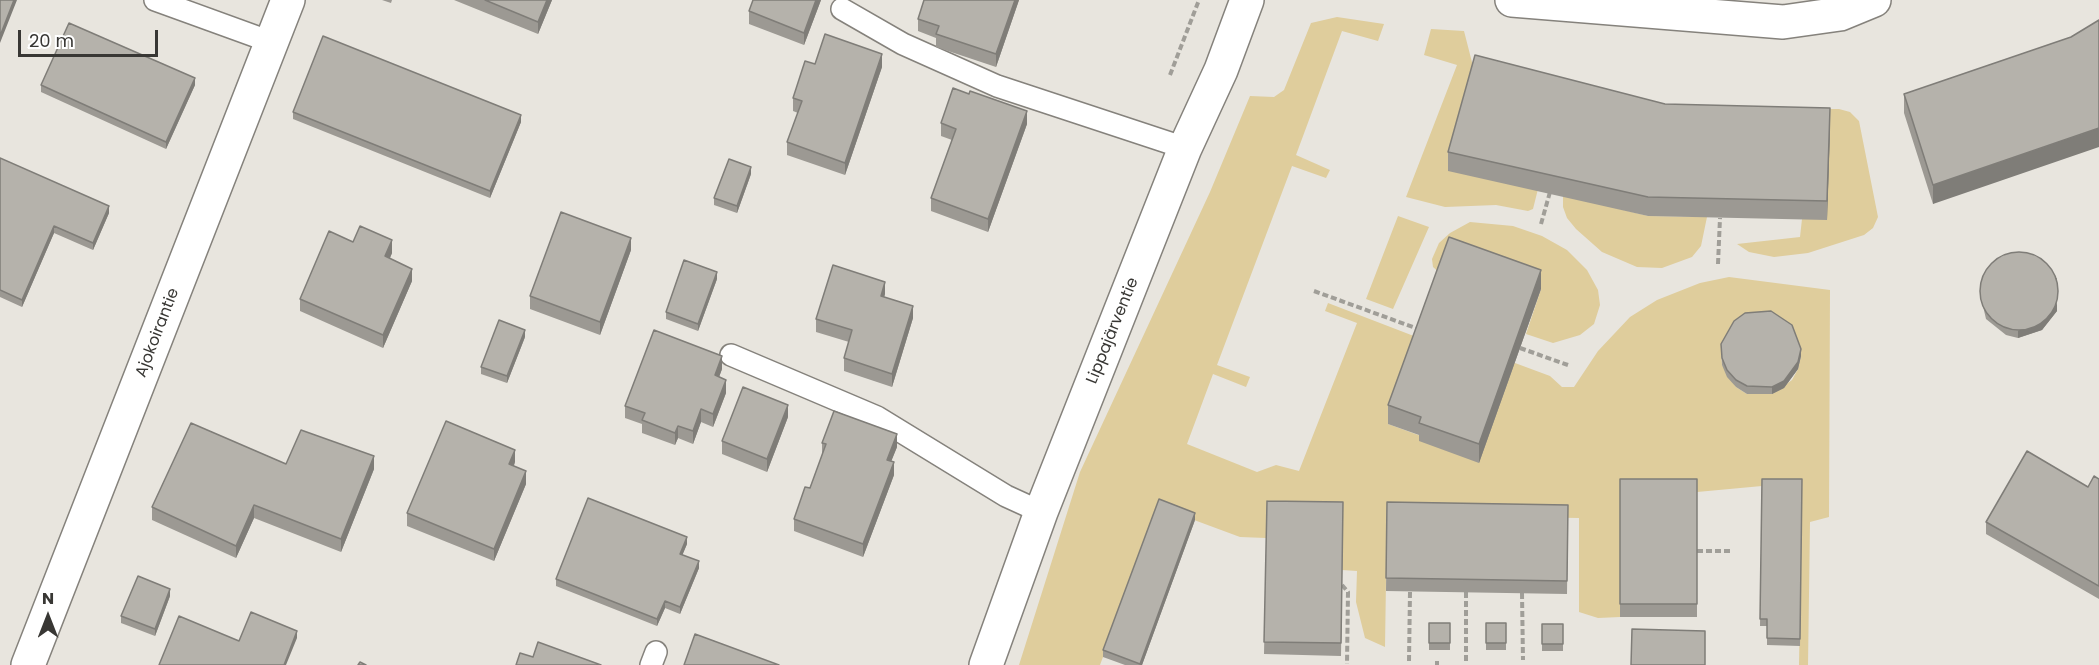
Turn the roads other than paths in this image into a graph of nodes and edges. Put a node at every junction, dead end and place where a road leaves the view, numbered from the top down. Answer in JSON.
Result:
{"nodes":[{"id":1,"x":154,"y":0,"type":"edge"},
{"id":2,"x":288,"y":0,"type":"edge"},
{"id":3,"x":1246,"y":0,"type":"edge"},
{"id":4,"x":1512,"y":0,"type":"edge"},
{"id":5,"x":1874,"y":0,"type":"edge"},
{"id":6,"x":842,"y":9,"type":"dead end"},
{"id":7,"x":1808,"y":10,"type":"edge"},
{"id":8,"x":271,"y":42,"type":"junction"},
{"id":9,"x":1185,"y":148,"type":"junction"},
{"id":10,"x":731,"y":355,"type":"dead end"},
{"id":11,"x":1041,"y":512,"type":"junction"},
{"id":12,"x":28,"y":665,"type":"edge"},
{"id":13,"x":986,"y":665,"type":"edge"}],
"edges":[{"from":1,"to":8,"type":"lane"},
{"from":2,"to":8,"type":"street","name":"Ajokoirantie"},
{"from":3,"to":9,"type":"street","name":"Lippajärventie"},
{"from":4,"to":7,"type":"street"},
{"from":5,"to":7,"type":"street"},
{"from":6,"to":9,"type":"lane"},
{"from":8,"to":12,"type":"street","name":"Ajokoirantie"},
{"from":9,"to":11,"type":"street","name":"Lippajärventie"},
{"from":10,"to":11,"type":"lane"},
{"from":11,"to":13,"type":"street","name":"Lippajärventie"}]}
